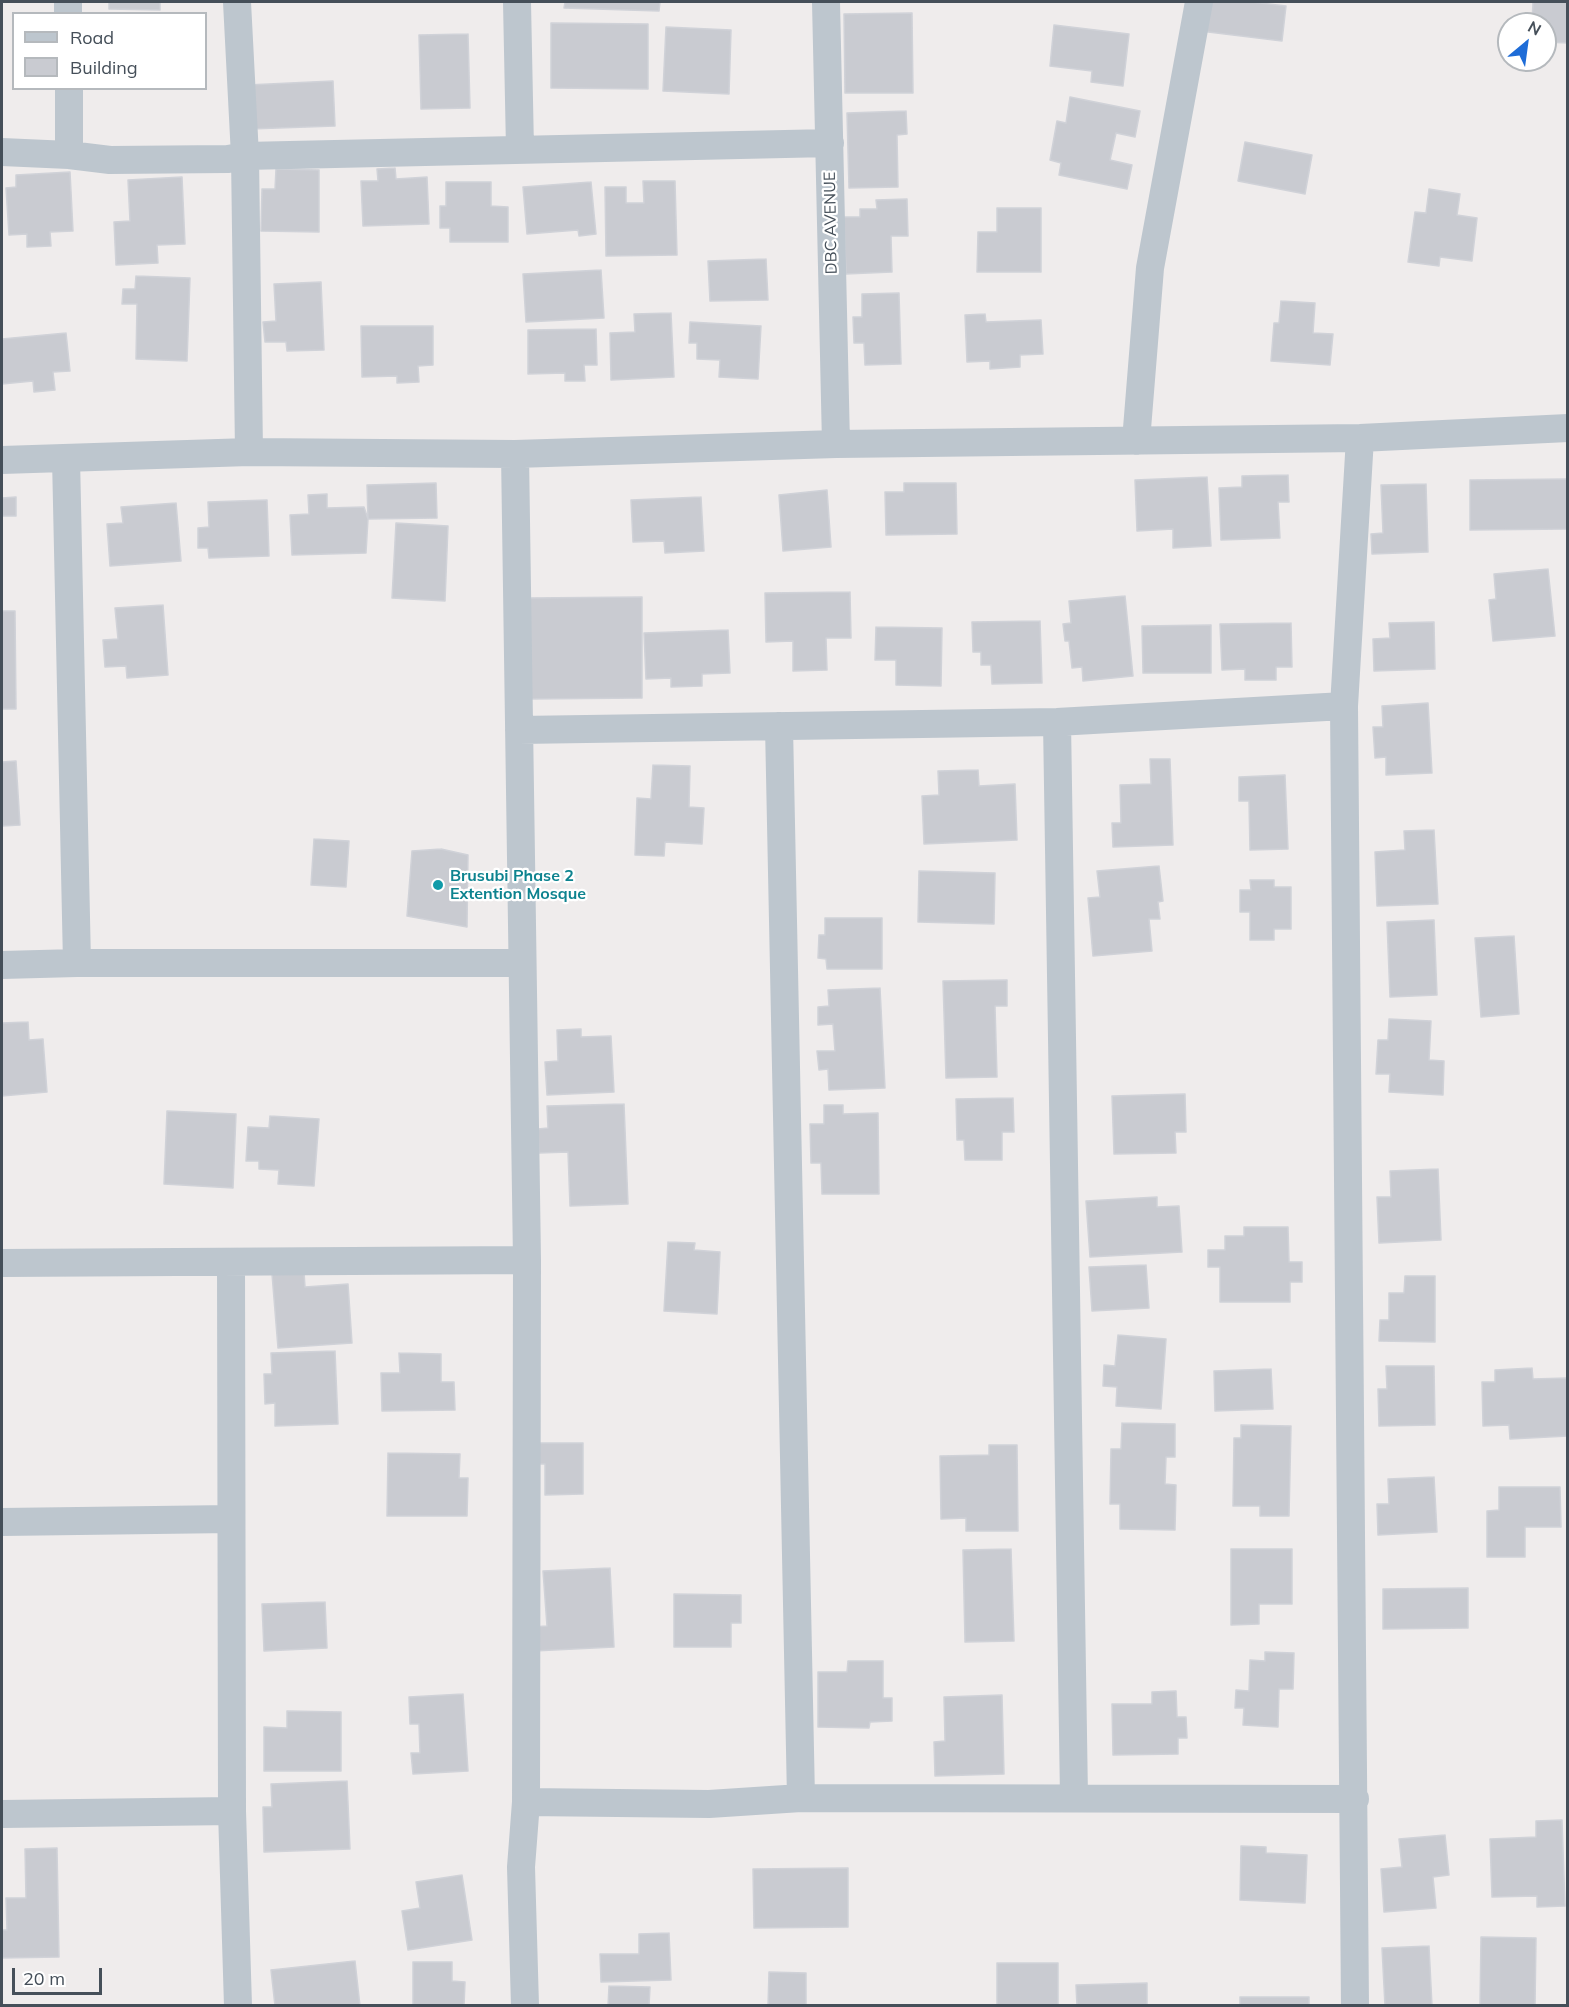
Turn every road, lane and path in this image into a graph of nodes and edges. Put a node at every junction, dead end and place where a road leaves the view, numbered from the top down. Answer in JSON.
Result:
{"nodes":[{"id":1,"x":237,"y":2,"type":"edge"},
{"id":2,"x":517,"y":2,"type":"edge"},
{"id":3,"x":826,"y":2,"type":"edge"},
{"id":4,"x":1198,"y":2,"type":"edge"},
{"id":5,"x":69,"y":90,"type":"edge"},
{"id":6,"x":830,"y":143,"type":"junction"},
{"id":7,"x":520,"y":149,"type":"junction"},
{"id":8,"x":2,"y":152,"type":"edge"},
{"id":9,"x":69,"y":154,"type":"junction"},
{"id":10,"x":245,"y":156,"type":"junction"},
{"id":11,"x":1568,"y":428,"type":"edge"},
{"id":12,"x":1360,"y":438,"type":"junction"},
{"id":13,"x":1136,"y":441,"type":"junction"},
{"id":14,"x":836,"y":444,"type":"junction"},
{"id":15,"x":249,"y":452,"type":"junction"},
{"id":16,"x":515,"y":454,"type":"junction"},
{"id":17,"x":66,"y":458,"type":"junction"},
{"id":18,"x":2,"y":460,"type":"edge"},
{"id":19,"x":1344,"y":706,"type":"junction"},
{"id":20,"x":1057,"y":722,"type":"junction"},
{"id":21,"x":779,"y":726,"type":"junction"},
{"id":22,"x":519,"y":730,"type":"junction"},
{"id":23,"x":77,"y":963,"type":"junction"},
{"id":24,"x":521,"y":963,"type":"junction"},
{"id":25,"x":2,"y":965,"type":"edge"},
{"id":26,"x":526,"y":1260,"type":"junction"},
{"id":27,"x":231,"y":1262,"type":"junction"},
{"id":28,"x":2,"y":1263,"type":"edge"},
{"id":29,"x":231,"y":1519,"type":"junction"},
{"id":30,"x":2,"y":1522,"type":"edge"},
{"id":31,"x":1074,"y":1797,"type":"junction"},
{"id":32,"x":801,"y":1798,"type":"junction"},
{"id":33,"x":1355,"y":1798,"type":"junction"},
{"id":34,"x":526,"y":1802,"type":"junction"},
{"id":35,"x":232,"y":1811,"type":"junction"},
{"id":36,"x":2,"y":1814,"type":"edge"},
{"id":37,"x":237,"y":2006,"type":"edge"},
{"id":38,"x":525,"y":2006,"type":"edge"},
{"id":39,"x":1355,"y":2006,"type":"edge"}],
"edges":[{"from":1,"to":10,"type":"street"},
{"from":2,"to":7,"type":"street"},
{"from":3,"to":6,"type":"street","name":"DBC AVENUE"},
{"from":4,"to":13,"type":"street"},
{"from":5,"to":9,"type":"street"},
{"from":6,"to":7,"type":"street"},
{"from":6,"to":14,"type":"street","name":"DBC AVENUE"},
{"from":7,"to":10,"type":"street"},
{"from":8,"to":9,"type":"street"},
{"from":9,"to":10,"type":"street"},
{"from":10,"to":15,"type":"street"},
{"from":11,"to":12,"type":"street"},
{"from":12,"to":13,"type":"street"},
{"from":12,"to":19,"type":"street"},
{"from":13,"to":14,"type":"street"},
{"from":14,"to":16,"type":"street"},
{"from":15,"to":16,"type":"street"},
{"from":15,"to":17,"type":"street"},
{"from":16,"to":22,"type":"street"},
{"from":17,"to":18,"type":"street"},
{"from":17,"to":23,"type":"street"},
{"from":19,"to":20,"type":"street"},
{"from":19,"to":33,"type":"street"},
{"from":20,"to":21,"type":"street"},
{"from":20,"to":31,"type":"street"},
{"from":21,"to":22,"type":"street"},
{"from":21,"to":32,"type":"street"},
{"from":22,"to":24,"type":"street"},
{"from":23,"to":24,"type":"street"},
{"from":23,"to":25,"type":"street"},
{"from":24,"to":26,"type":"street"},
{"from":26,"to":27,"type":"street"},
{"from":26,"to":34,"type":"street"},
{"from":27,"to":28,"type":"street"},
{"from":27,"to":29,"type":"street"},
{"from":29,"to":30,"type":"street"},
{"from":29,"to":35,"type":"street"},
{"from":31,"to":32,"type":"street"},
{"from":31,"to":33,"type":"street"},
{"from":32,"to":34,"type":"street"},
{"from":33,"to":39,"type":"street"},
{"from":34,"to":38,"type":"street"},
{"from":35,"to":36,"type":"street"},
{"from":35,"to":37,"type":"street"}]}
